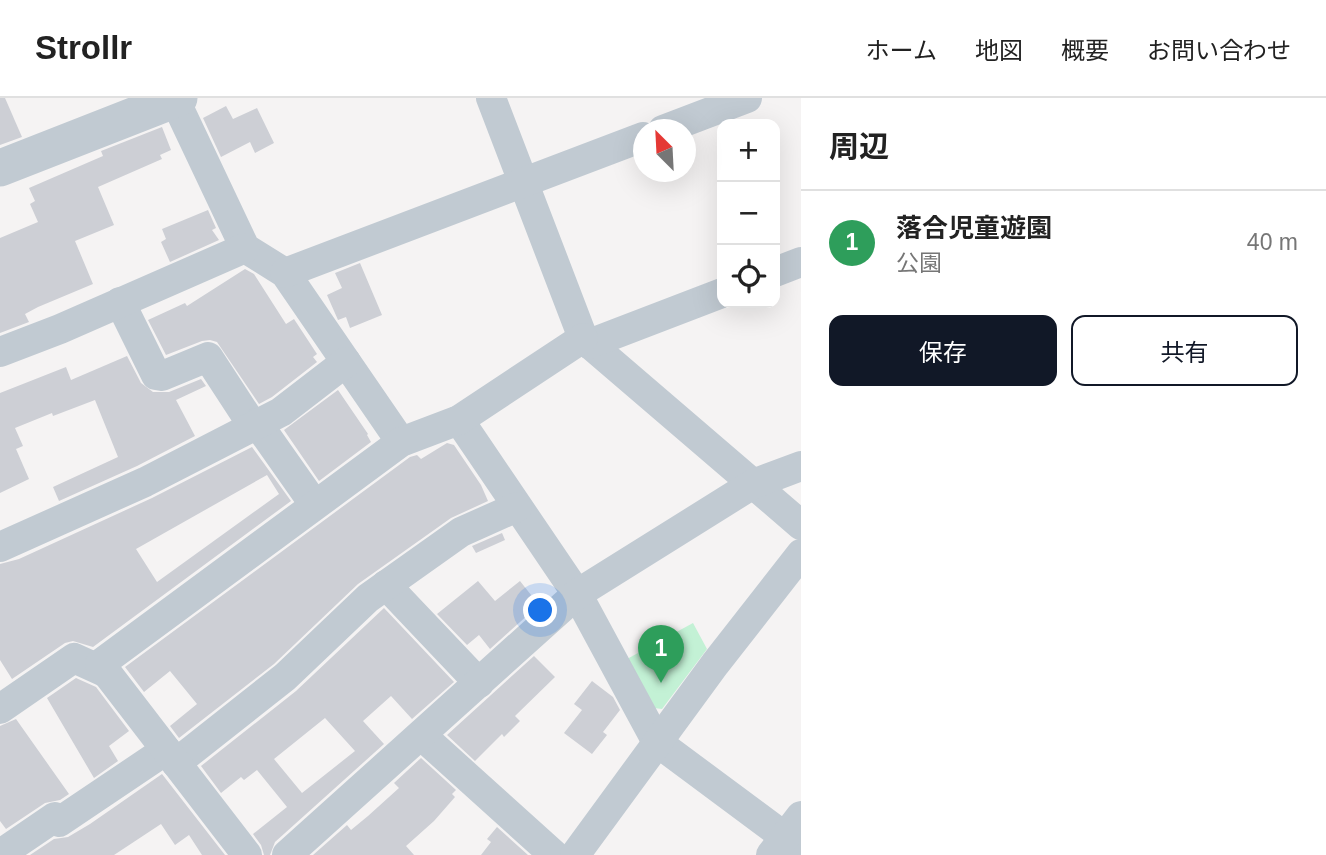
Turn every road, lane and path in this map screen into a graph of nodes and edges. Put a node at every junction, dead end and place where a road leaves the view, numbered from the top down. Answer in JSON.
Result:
{"nodes":[{"id":1,"x":491,"y":98,"type":"edge"},
{"id":2,"x":747,"y":98,"type":"edge"},
{"id":3,"x":176,"y":99,"type":"edge"},
{"id":4,"x":692,"y":119,"type":"edge"},
{"id":5,"x":633,"y":141,"type":"edge"},
{"id":6,"x":0,"y":168,"type":"edge"},
{"id":7,"x":523,"y":182,"type":"junction"},
{"id":8,"x":245,"y":248,"type":"junction"},
{"id":9,"x":801,"y":262,"type":"edge"},
{"id":10,"x":780,"y":270,"type":"edge"},
{"id":11,"x":285,"y":273,"type":"junction"},
{"id":12,"x":717,"y":295,"type":"edge"},
{"id":13,"x":120,"y":302,"type":"junction"},
{"id":14,"x":586,"y":341,"type":"junction"},
{"id":15,"x":0,"y":352,"type":"edge"},
{"id":16,"x":346,"y":362,"type":"junction"},
{"id":17,"x":459,"y":419,"type":"junction"},
{"id":18,"x":255,"y":425,"type":"junction"},
{"id":19,"x":401,"y":442,"type":"junction"},
{"id":20,"x":801,"y":466,"type":"edge"},
{"id":21,"x":753,"y":484,"type":"junction"},
{"id":22,"x":314,"y":505,"type":"junction"},
{"id":23,"x":517,"y":507,"type":"junction"},
{"id":24,"x":801,"y":526,"type":"edge"},
{"id":25,"x":0,"y":547,"type":"edge"},
{"id":26,"x":801,"y":554,"type":"edge"},
{"id":27,"x":386,"y":585,"type":"junction"},
{"id":28,"x":577,"y":594,"type":"junction"},
{"id":29,"x":107,"y":673,"type":"junction"},
{"id":30,"x":479,"y":683,"type":"junction"},
{"id":31,"x":0,"y":709,"type":"edge"},
{"id":32,"x":421,"y":735,"type":"junction"},
{"id":33,"x":657,"y":742,"type":"junction"},
{"id":34,"x":171,"y":756,"type":"junction"},
{"id":35,"x":789,"y":839,"type":"edge"},
{"id":36,"x":5,"y":847,"type":"edge"},
{"id":37,"x":247,"y":855,"type":"edge"},
{"id":38,"x":287,"y":855,"type":"edge"},
{"id":39,"x":554,"y":855,"type":"edge"},
{"id":40,"x":575,"y":855,"type":"edge"}],
"edges":[{"from":1,"to":7,"type":"street"},
{"from":2,"to":4,"type":"street"},
{"from":3,"to":6,"type":"street"},
{"from":3,"to":8,"type":"street"},
{"from":5,"to":7,"type":"street"},
{"from":7,"to":11,"type":"street"},
{"from":7,"to":14,"type":"street"},
{"from":8,"to":11,"type":"street"},
{"from":8,"to":13,"type":"street"},
{"from":9,"to":10,"type":"street"},
{"from":11,"to":16,"type":"street"},
{"from":12,"to":14,"type":"street"},
{"from":13,"to":15,"type":"street"},
{"from":13,"to":18,"type":"street"},
{"from":14,"to":17,"type":"street"},
{"from":14,"to":21,"type":"street"},
{"from":16,"to":18,"type":"street"},
{"from":16,"to":19,"type":"street"},
{"from":17,"to":19,"type":"street"},
{"from":17,"to":23,"type":"street"},
{"from":18,"to":22,"type":"street"},
{"from":18,"to":25,"type":"street"},
{"from":19,"to":22,"type":"street"},
{"from":20,"to":21,"type":"street"},
{"from":21,"to":24,"type":"street"},
{"from":21,"to":28,"type":"street"},
{"from":22,"to":29,"type":"street"},
{"from":23,"to":27,"type":"street"},
{"from":23,"to":28,"type":"street"},
{"from":26,"to":33,"type":"street"},
{"from":27,"to":30,"type":"street"},
{"from":27,"to":34,"type":"street"},
{"from":28,"to":30,"type":"street"},
{"from":28,"to":33,"type":"street"},
{"from":29,"to":31,"type":"street"},
{"from":29,"to":34,"type":"street"},
{"from":30,"to":32,"type":"street"},
{"from":32,"to":38,"type":"street"},
{"from":32,"to":39,"type":"street"},
{"from":33,"to":35,"type":"street"},
{"from":33,"to":40,"type":"street"},
{"from":34,"to":36,"type":"street"},
{"from":34,"to":37,"type":"street"}]}
